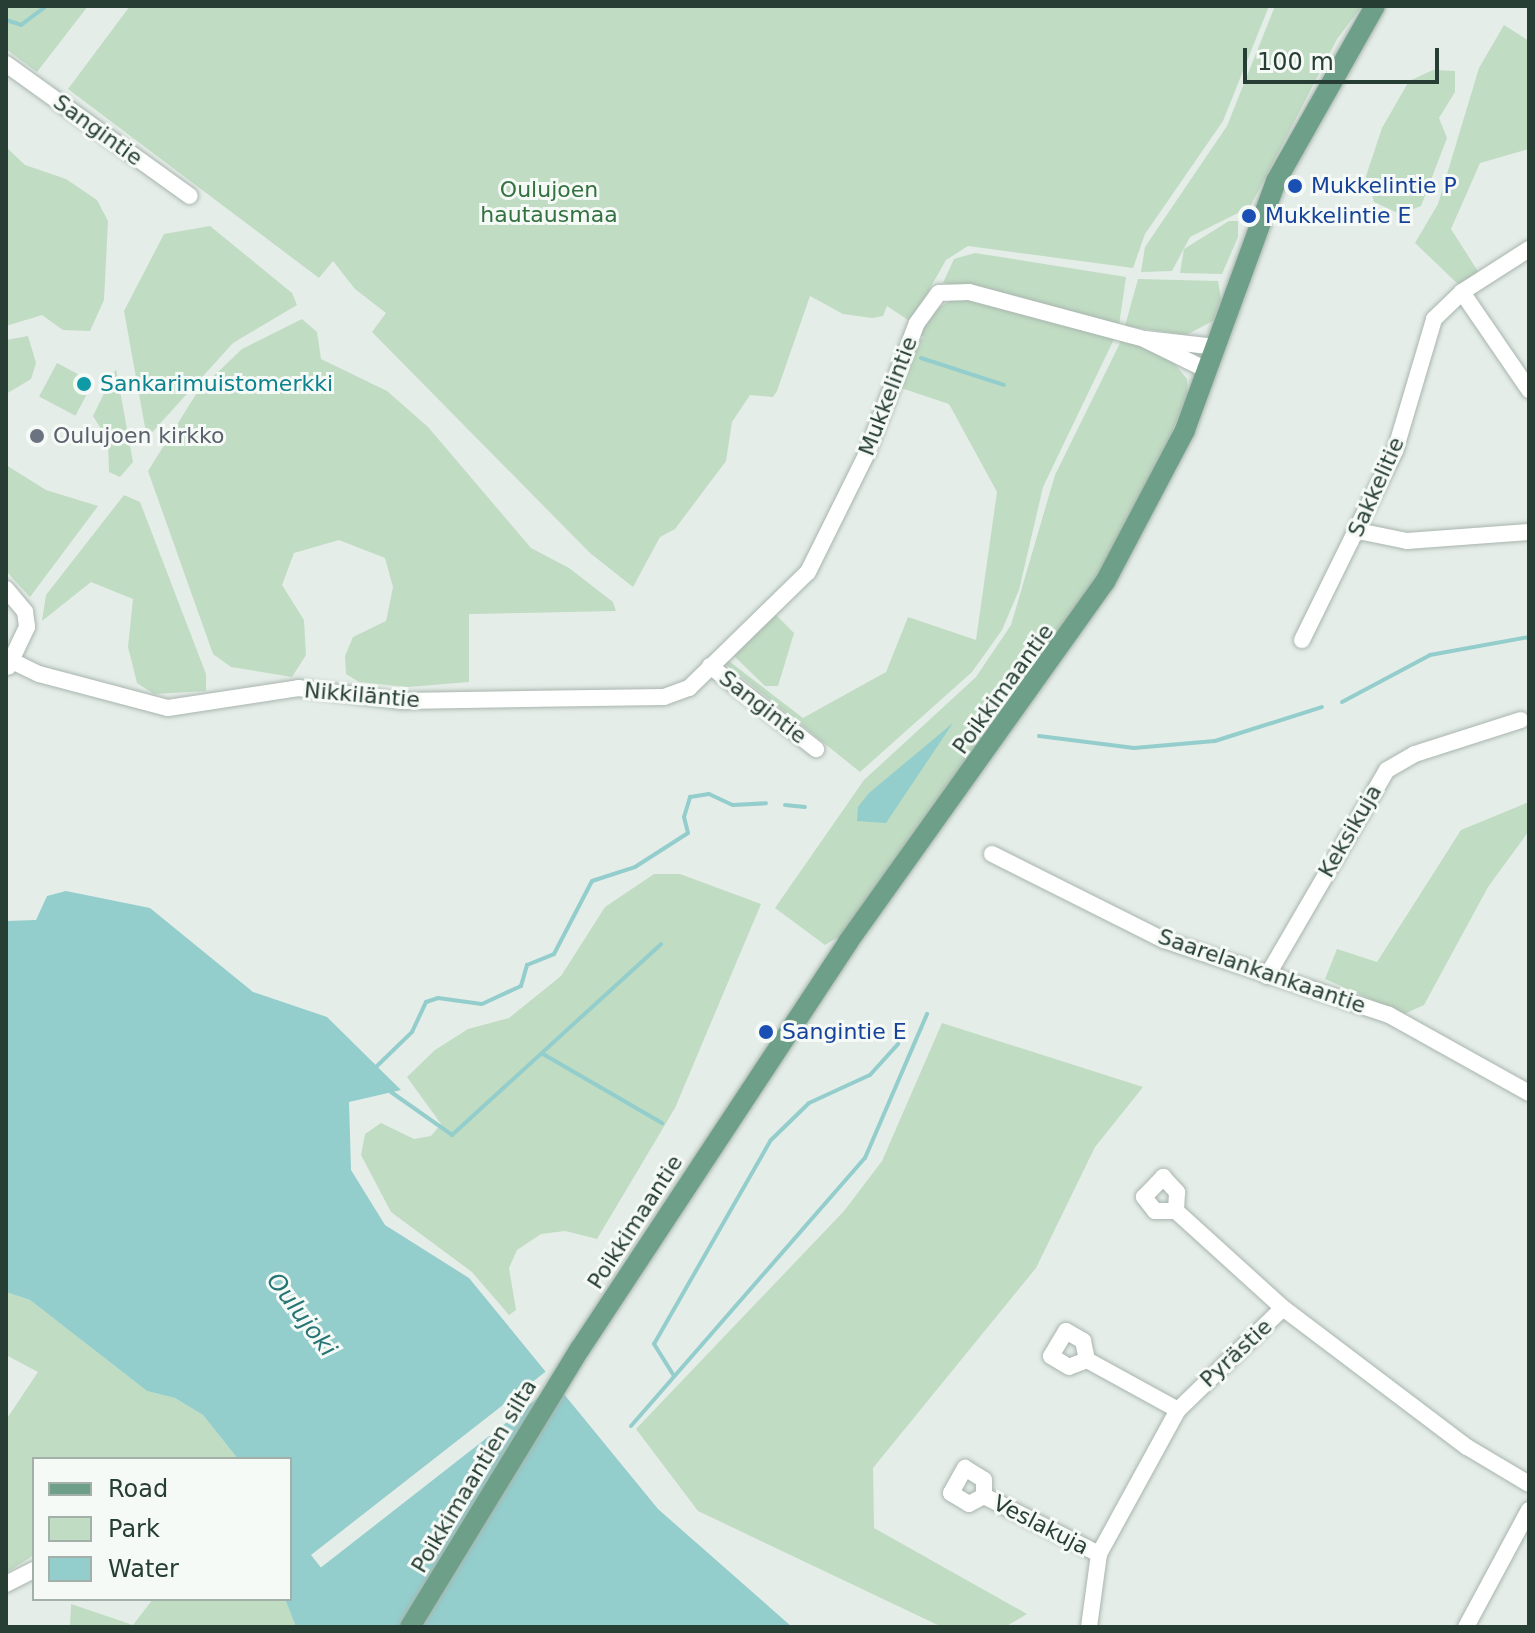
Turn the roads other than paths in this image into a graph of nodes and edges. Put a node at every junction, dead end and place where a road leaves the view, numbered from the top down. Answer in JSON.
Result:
{"nodes":[{"id":1,"x":1375,"y":6,"type":"edge"},
{"id":2,"x":6,"y":64,"type":"edge"},
{"id":3,"x":190,"y":196,"type":"dead end"},
{"id":4,"x":1529,"y":249,"type":"edge"},
{"id":5,"x":1462,"y":292,"type":"junction"},
{"id":6,"x":1145,"y":339,"type":"junction"},
{"id":7,"x":1216,"y":347,"type":"junction"},
{"id":8,"x":1207,"y":370,"type":"junction"},
{"id":9,"x":1529,"y":390,"type":"edge"},
{"id":10,"x":1358,"y":531,"type":"junction"},
{"id":11,"x":1529,"y":532,"type":"edge"},
{"id":12,"x":6,"y":589,"type":"edge"},
{"id":13,"x":1302,"y":640,"type":"dead end"},
{"id":14,"x":9,"y":665,"type":"edge"},
{"id":15,"x":710,"y":666,"type":"junction"},
{"id":16,"x":1521,"y":720,"type":"dead end"},
{"id":17,"x":816,"y":749,"type":"dead end"},
{"id":18,"x":992,"y":854,"type":"dead end"},
{"id":19,"x":1267,"y":976,"type":"junction"},
{"id":20,"x":1529,"y":1093,"type":"edge"},
{"id":21,"x":1176,"y":1211,"type":"dead end"},
{"id":22,"x":1283,"y":1308,"type":"junction"},
{"id":23,"x":580,"y":1349,"type":"joint"},
{"id":24,"x":1087,"y":1360,"type":"dead end"},
{"id":25,"x":1178,"y":1410,"type":"junction"},
{"id":26,"x":1529,"y":1484,"type":"edge"},
{"id":27,"x":984,"y":1496,"type":"dead end"},
{"id":28,"x":1529,"y":1510,"type":"edge"},
{"id":29,"x":1099,"y":1554,"type":"junction"},
{"id":30,"x":32,"y":1571,"type":"edge"},
{"id":31,"x":6,"y":1584,"type":"edge"},
{"id":32,"x":410,"y":1627,"type":"edge"},
{"id":33,"x":1089,"y":1627,"type":"edge"},
{"id":34,"x":1466,"y":1627,"type":"edge"}],
"edges":[{"from":1,"to":7,"type":"main road","name":"Poikkimaantie"},
{"from":2,"to":3,"type":"street","name":"Sangintie"},
{"from":4,"to":5,"type":"street","name":"Sakkelitie"},
{"from":5,"to":9,"type":"street"},
{"from":5,"to":10,"type":"street","name":"Sakkelitie"},
{"from":6,"to":7,"type":"street","name":"Mukkelintie"},
{"from":6,"to":8,"type":"street","name":"Mukkelintie"},
{"from":6,"to":15,"type":"street","name":"Mukkelintie"},
{"from":7,"to":8,"type":"main road","name":"Poikkimaantie"},
{"from":8,"to":23,"type":"main road","name":"Poikkimaantie"},
{"from":10,"to":11,"type":"street"},
{"from":10,"to":13,"type":"street","name":"Sakkelitie"},
{"from":12,"to":14,"type":"street"},
{"from":14,"to":15,"type":"street","name":"Nikkiläntie"},
{"from":15,"to":17,"type":"street","name":"Sangintie"},
{"from":16,"to":19,"type":"street","name":"Keksikuja"},
{"from":18,"to":19,"type":"street","name":"Saarelankankaantie"},
{"from":19,"to":20,"type":"street","name":"Saarelankankaantie"},
{"from":21,"to":22,"type":"street"},
{"from":22,"to":25,"type":"street","name":"Pyrästie"},
{"from":22,"to":26,"type":"street","name":"Pyrästie"},
{"from":23,"to":32,"type":"main road","name":"Poikkimaantien silta"},
{"from":24,"to":25,"type":"street"},
{"from":25,"to":29,"type":"street","name":"Pyrästie"},
{"from":27,"to":29,"type":"street","name":"Veslakuja"},
{"from":28,"to":34,"type":"street"},
{"from":29,"to":33,"type":"street","name":"Pyrästie"},
{"from":30,"to":31,"type":"street"}]}
